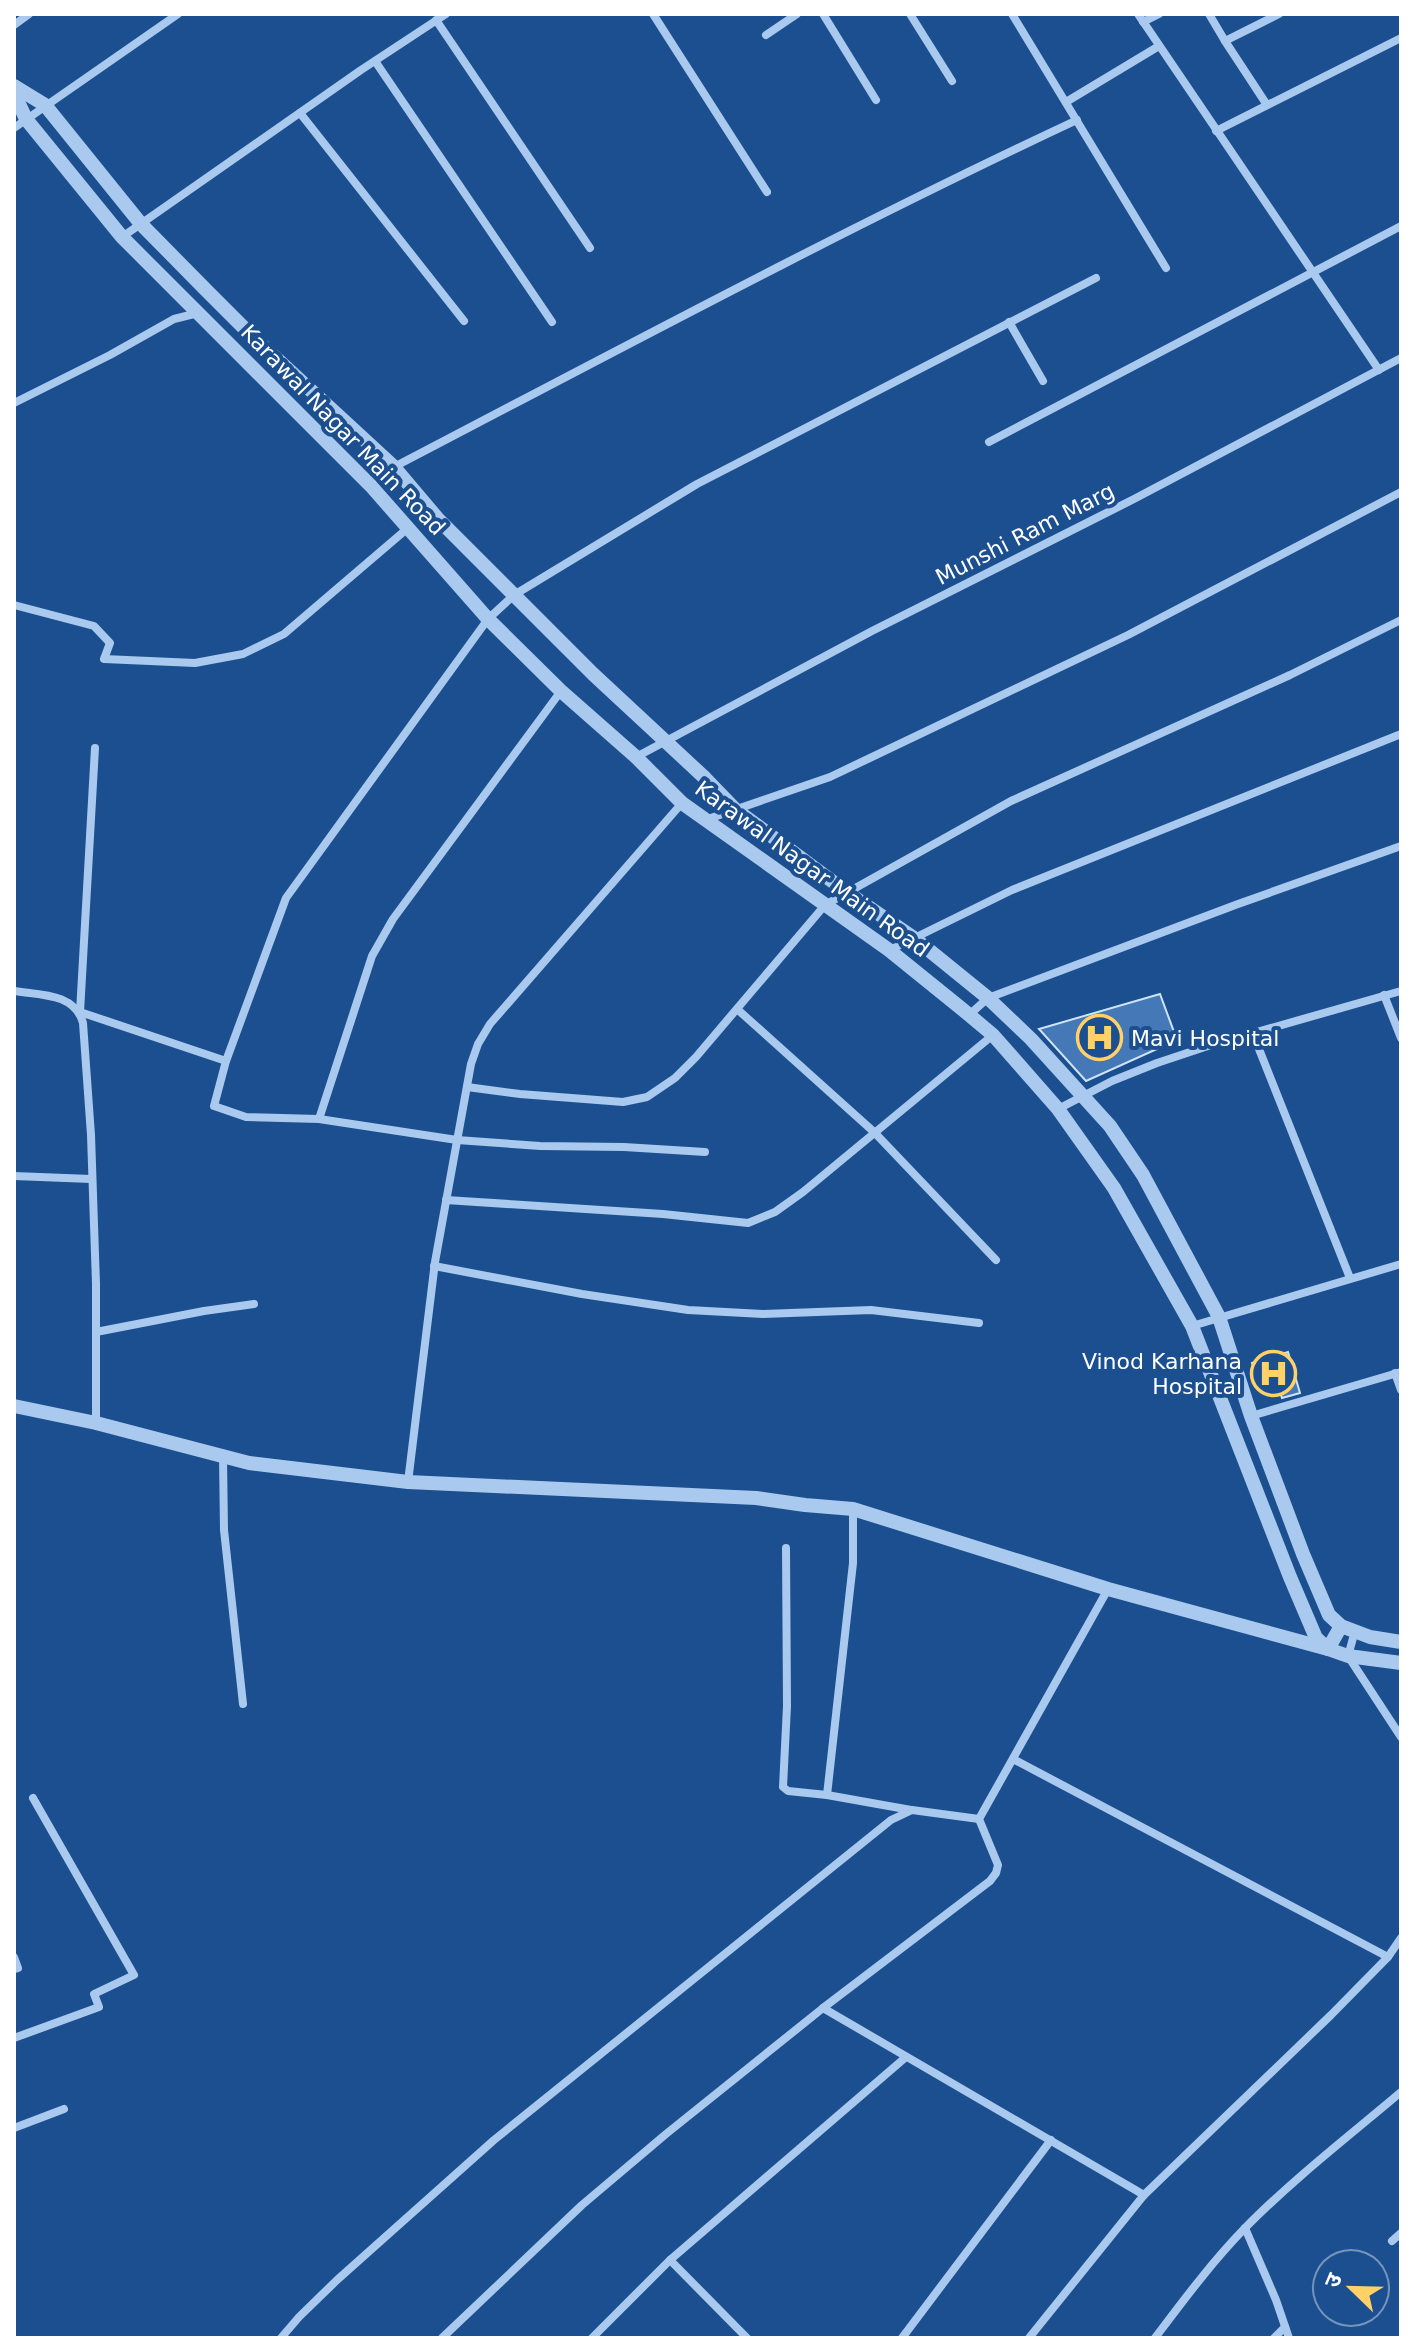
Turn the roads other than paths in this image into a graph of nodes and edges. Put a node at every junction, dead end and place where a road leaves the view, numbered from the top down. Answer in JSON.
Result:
{"nodes":[{"id":1,"x":29,"y":14,"type":"edge"},
{"id":2,"x":178,"y":14,"type":"edge"},
{"id":3,"x":446,"y":14,"type":"edge"},
{"id":4,"x":653,"y":14,"type":"edge"},
{"id":5,"x":797,"y":14,"type":"edge"},
{"id":6,"x":823,"y":14,"type":"edge"},
{"id":7,"x":910,"y":14,"type":"edge"},
{"id":8,"x":1012,"y":14,"type":"edge"},
{"id":9,"x":1159,"y":14,"type":"edge"},
{"id":10,"x":1209,"y":14,"type":"edge"},
{"id":11,"x":1279,"y":14,"type":"edge"},
{"id":12,"x":1141,"y":18,"type":"edge"},
{"id":13,"x":436,"y":20,"type":"junction"},
{"id":14,"x":14,"y":25,"type":"edge"},
{"id":15,"x":766,"y":35,"type":"dead end"},
{"id":16,"x":1401,"y":38,"type":"edge"},
{"id":17,"x":1225,"y":41,"type":"junction"},
{"id":18,"x":1159,"y":46,"type":"junction"},
{"id":19,"x":375,"y":61,"type":"junction"},
{"id":20,"x":952,"y":81,"type":"dead end"},
{"id":21,"x":14,"y":86,"type":"edge"},
{"id":22,"x":14,"y":93,"type":"edge"},
{"id":23,"x":876,"y":100,"type":"dead end"},
{"id":24,"x":1066,"y":102,"type":"junction"},
{"id":25,"x":45,"y":105,"type":"junction"},
{"id":26,"x":1267,"y":105,"type":"junction"},
{"id":27,"x":300,"y":113,"type":"junction"},
{"id":28,"x":1077,"y":120,"type":"junction"},
{"id":29,"x":20,"y":123,"type":"edge"},
{"id":30,"x":1216,"y":131,"type":"junction"},
{"id":31,"x":767,"y":192,"type":"dead end"},
{"id":32,"x":141,"y":224,"type":"junction"},
{"id":33,"x":1401,"y":226,"type":"edge"},
{"id":34,"x":122,"y":237,"type":"junction"},
{"id":35,"x":590,"y":248,"type":"dead end"},
{"id":36,"x":1166,"y":268,"type":"dead end"},
{"id":37,"x":1313,"y":270,"type":"junction"},
{"id":38,"x":1096,"y":278,"type":"dead end"},
{"id":39,"x":198,"y":313,"type":"junction"},
{"id":40,"x":464,"y":321,"type":"dead end"},
{"id":41,"x":552,"y":322,"type":"dead end"},
{"id":42,"x":1009,"y":322,"type":"junction"},
{"id":43,"x":1401,"y":358,"type":"edge"},
{"id":44,"x":1379,"y":370,"type":"junction"},
{"id":45,"x":1043,"y":381,"type":"dead end"},
{"id":46,"x":14,"y":403,"type":"edge"},
{"id":47,"x":989,"y":442,"type":"dead end"},
{"id":48,"x":394,"y":467,"type":"junction"},
{"id":49,"x":1401,"y":492,"type":"edge"},
{"id":50,"x":408,"y":528,"type":"junction"},
{"id":51,"x":514,"y":595,"type":"junction"},
{"id":52,"x":14,"y":605,"type":"edge"},
{"id":53,"x":488,"y":619,"type":"junction"},
{"id":54,"x":1401,"y":620,"type":"edge"},
{"id":55,"x":561,"y":691,"type":"junction"},
{"id":56,"x":1401,"y":734,"type":"edge"},
{"id":57,"x":666,"y":741,"type":"junction"},
{"id":58,"x":95,"y":748,"type":"dead end"},
{"id":59,"x":636,"y":757,"type":"junction"},
{"id":60,"x":682,"y":803,"type":"junction"},
{"id":61,"x":735,"y":809,"type":"junction"},
{"id":62,"x":705,"y":820,"type":"junction"},
{"id":63,"x":1401,"y":846,"type":"edge"},
{"id":64,"x":848,"y":893,"type":"junction"},
{"id":65,"x":825,"y":905,"type":"junction"},
{"id":66,"x":914,"y":938,"type":"junction"},
{"id":67,"x":889,"y":950,"type":"junction"},
{"id":68,"x":14,"y":991,"type":"edge"},
{"id":69,"x":1401,"y":991,"type":"edge"},
{"id":70,"x":1384,"y":995,"type":"junction"},
{"id":71,"x":988,"y":998,"type":"junction"},
{"id":72,"x":737,"y":1009,"type":"junction"},
{"id":73,"x":80,"y":1012,"type":"junction"},
{"id":74,"x":969,"y":1015,"type":"junction"},
{"id":75,"x":1253,"y":1034,"type":"junction"},
{"id":76,"x":993,"y":1035,"type":"junction"},
{"id":77,"x":1401,"y":1038,"type":"edge"},
{"id":78,"x":226,"y":1061,"type":"junction"},
{"id":79,"x":467,"y":1087,"type":"junction"},
{"id":80,"x":1082,"y":1096,"type":"junction"},
{"id":81,"x":1058,"y":1109,"type":"junction"},
{"id":82,"x":319,"y":1119,"type":"junction"},
{"id":83,"x":874,"y":1132,"type":"junction"},
{"id":84,"x":457,"y":1140,"type":"junction"},
{"id":85,"x":705,"y":1152,"type":"dead end"},
{"id":86,"x":14,"y":1176,"type":"edge"},
{"id":87,"x":91,"y":1179,"type":"junction"},
{"id":88,"x":446,"y":1200,"type":"junction"},
{"id":89,"x":996,"y":1260,"type":"dead end"},
{"id":90,"x":1401,"y":1264,"type":"edge"},
{"id":91,"x":434,"y":1266,"type":"junction"},
{"id":92,"x":1350,"y":1278,"type":"junction"},
{"id":93,"x":254,"y":1304,"type":"dead end"},
{"id":94,"x":1219,"y":1317,"type":"junction"},
{"id":95,"x":979,"y":1323,"type":"dead end"},
{"id":96,"x":1192,"y":1326,"type":"junction"},
{"id":97,"x":96,"y":1332,"type":"junction"},
{"id":98,"x":1398,"y":1372,"type":"edge"},
{"id":99,"x":1401,"y":1390,"type":"edge"},
{"id":100,"x":14,"y":1406,"type":"edge"},
{"id":101,"x":1251,"y":1416,"type":"junction"},
{"id":102,"x":96,"y":1423,"type":"junction"},
{"id":103,"x":223,"y":1457,"type":"junction"},
{"id":104,"x":408,"y":1482,"type":"junction"},
{"id":105,"x":853,"y":1509,"type":"junction"},
{"id":106,"x":786,"y":1548,"type":"dead end"},
{"id":107,"x":1108,"y":1589,"type":"junction"},
{"id":108,"x":1348,"y":1629,"type":"junction"},
{"id":109,"x":1401,"y":1642,"type":"edge"},
{"id":110,"x":1328,"y":1649,"type":"junction"},
{"id":111,"x":1348,"y":1656,"type":"junction"},
{"id":112,"x":1401,"y":1663,"type":"edge"},
{"id":113,"x":243,"y":1704,"type":"dead end"},
{"id":114,"x":1401,"y":1737,"type":"edge"},
{"id":115,"x":1013,"y":1759,"type":"junction"},
{"id":116,"x":827,"y":1795,"type":"junction"},
{"id":117,"x":33,"y":1798,"type":"dead end"},
{"id":118,"x":912,"y":1810,"type":"junction"},
{"id":119,"x":979,"y":1819,"type":"junction"},
{"id":120,"x":1401,"y":1938,"type":"edge"},
{"id":121,"x":14,"y":1957,"type":"edge"},
{"id":122,"x":1388,"y":1957,"type":"junction"},
{"id":123,"x":14,"y":1969,"type":"edge"},
{"id":124,"x":823,"y":2008,"type":"junction"},
{"id":125,"x":14,"y":2038,"type":"edge"},
{"id":126,"x":906,"y":2057,"type":"junction"},
{"id":127,"x":1401,"y":2092,"type":"edge"},
{"id":128,"x":64,"y":2109,"type":"dead end"},
{"id":129,"x":14,"y":2128,"type":"edge"},
{"id":130,"x":1051,"y":2140,"type":"junction"},
{"id":131,"x":1144,"y":2195,"type":"junction"},
{"id":132,"x":1245,"y":2228,"type":"junction"},
{"id":133,"x":1401,"y":2233,"type":"edge"},
{"id":134,"x":1392,"y":2241,"type":"dead end"},
{"id":135,"x":670,"y":2260,"type":"junction"},
{"id":136,"x":1285,"y":2327,"type":"junction"},
{"id":137,"x":281,"y":2338,"type":"edge"},
{"id":138,"x":442,"y":2338,"type":"edge"},
{"id":139,"x":592,"y":2338,"type":"edge"},
{"id":140,"x":747,"y":2338,"type":"edge"},
{"id":141,"x":902,"y":2338,"type":"edge"},
{"id":142,"x":1029,"y":2338,"type":"edge"},
{"id":143,"x":1155,"y":2338,"type":"edge"},
{"id":144,"x":1274,"y":2338,"type":"edge"},
{"id":145,"x":1289,"y":2338,"type":"edge"}],
"edges":[{"from":1,"to":14,"type":"street"},
{"from":2,"to":25,"type":"street"},
{"from":3,"to":13,"type":"street"},
{"from":4,"to":31,"type":"street"},
{"from":5,"to":15,"type":"street"},
{"from":6,"to":23,"type":"street"},
{"from":7,"to":20,"type":"street"},
{"from":8,"to":24,"type":"street"},
{"from":9,"to":12,"type":"street"},
{"from":10,"to":17,"type":"street"},
{"from":11,"to":17,"type":"street"},
{"from":12,"to":18,"type":"street"},
{"from":13,"to":19,"type":"street"},
{"from":13,"to":35,"type":"street"},
{"from":16,"to":26,"type":"street"},
{"from":17,"to":26,"type":"street"},
{"from":18,"to":24,"type":"street"},
{"from":18,"to":30,"type":"street"},
{"from":19,"to":27,"type":"street"},
{"from":19,"to":41,"type":"street"},
{"from":21,"to":25,"type":"street","name":"Karawal Nagar Main Road"},
{"from":22,"to":29,"type":"street","name":"Karawal Nagar Main Road"},
{"from":24,"to":28,"type":"street"},
{"from":25,"to":29,"type":"street"},
{"from":25,"to":32,"type":"street","name":"Karawal Nagar Main Road"},
{"from":26,"to":30,"type":"street"},
{"from":27,"to":32,"type":"street"},
{"from":27,"to":40,"type":"street"},
{"from":28,"to":36,"type":"street"},
{"from":28,"to":48,"type":"street"},
{"from":29,"to":34,"type":"street","name":"Karawal Nagar Main Road"},
{"from":30,"to":37,"type":"street"},
{"from":32,"to":34,"type":"street"},
{"from":32,"to":48,"type":"street","name":"Karawal Nagar Main Road"},
{"from":33,"to":37,"type":"street"},
{"from":34,"to":39,"type":"street","name":"Karawal Nagar Main Road"},
{"from":37,"to":44,"type":"street"},
{"from":37,"to":47,"type":"street"},
{"from":38,"to":42,"type":"street"},
{"from":39,"to":46,"type":"street"},
{"from":39,"to":50,"type":"street","name":"Karawal Nagar Main Road"},
{"from":42,"to":45,"type":"street"},
{"from":42,"to":51,"type":"street"},
{"from":43,"to":44,"type":"street","name":"Munshi Ram Marg"},
{"from":44,"to":57,"type":"street","name":"Munshi Ram Marg"},
{"from":48,"to":51,"type":"street","name":"Karawal Nagar Main Road"},
{"from":49,"to":61,"type":"street"},
{"from":50,"to":52,"type":"street"},
{"from":50,"to":53,"type":"street","name":"Karawal Nagar Main Road"},
{"from":51,"to":53,"type":"street"},
{"from":51,"to":57,"type":"street","name":"Karawal Nagar Main Road"},
{"from":53,"to":55,"type":"street","name":"Karawal Nagar Main Road"},
{"from":53,"to":78,"type":"street"},
{"from":54,"to":64,"type":"street"},
{"from":55,"to":59,"type":"street","name":"Karawal Nagar Main Road"},
{"from":55,"to":82,"type":"street"},
{"from":56,"to":66,"type":"street"},
{"from":57,"to":59,"type":"street","name":"Munshi Ram Marg"},
{"from":57,"to":61,"type":"street","name":"Karawal Nagar Main Road"},
{"from":58,"to":73,"type":"street"},
{"from":59,"to":60,"type":"street","name":"Karawal Nagar Main Road"},
{"from":60,"to":62,"type":"street","name":"Karawal Nagar Main Road"},
{"from":60,"to":79,"type":"street"},
{"from":61,"to":62,"type":"street"},
{"from":61,"to":64,"type":"street","name":"Karawal Nagar Main Road"},
{"from":62,"to":65,"type":"street","name":"Karawal Nagar Main Road"},
{"from":63,"to":71,"type":"street"},
{"from":64,"to":65,"type":"street"},
{"from":64,"to":66,"type":"street","name":"Karawal Nagar Main Road"},
{"from":65,"to":67,"type":"street","name":"Karawal Nagar Main Road"},
{"from":65,"to":72,"type":"street"},
{"from":66,"to":67,"type":"street"},
{"from":66,"to":71,"type":"street","name":"Karawal Nagar Main Road"},
{"from":67,"to":74,"type":"street","name":"Karawal Nagar Main Road"},
{"from":68,"to":73,"type":"street"},
{"from":69,"to":70,"type":"street"},
{"from":70,"to":75,"type":"street"},
{"from":70,"to":77,"type":"street"},
{"from":71,"to":74,"type":"street"},
{"from":71,"to":80,"type":"street","name":"Karawal Nagar Main Road"},
{"from":72,"to":79,"type":"street"},
{"from":72,"to":83,"type":"street"},
{"from":73,"to":78,"type":"street"},
{"from":73,"to":87,"type":"street"},
{"from":74,"to":76,"type":"street","name":"Karawal Nagar Main Road"},
{"from":75,"to":80,"type":"street"},
{"from":75,"to":92,"type":"street"},
{"from":76,"to":81,"type":"street","name":"Karawal Nagar Main Road"},
{"from":76,"to":83,"type":"street"},
{"from":78,"to":82,"type":"street"},
{"from":79,"to":84,"type":"street"},
{"from":80,"to":81,"type":"street"},
{"from":80,"to":94,"type":"street","name":"Karawal Nagar Main Road"},
{"from":81,"to":96,"type":"street","name":"Karawal Nagar Main Road"},
{"from":82,"to":84,"type":"street"},
{"from":83,"to":88,"type":"street"},
{"from":83,"to":89,"type":"street"},
{"from":84,"to":85,"type":"street"},
{"from":84,"to":88,"type":"street"},
{"from":86,"to":87,"type":"street"},
{"from":87,"to":97,"type":"street"},
{"from":88,"to":91,"type":"street"},
{"from":90,"to":92,"type":"street"},
{"from":91,"to":95,"type":"street"},
{"from":91,"to":104,"type":"street"},
{"from":92,"to":94,"type":"street"},
{"from":93,"to":97,"type":"street"},
{"from":94,"to":96,"type":"street"},
{"from":94,"to":101,"type":"street","name":"Karawal Nagar Main Road"},
{"from":96,"to":110,"type":"street","name":"Karawal Nagar Main Road"},
{"from":97,"to":102,"type":"street"},
{"from":98,"to":99,"type":"street"},
{"from":98,"to":101,"type":"street"},
{"from":100,"to":102,"type":"street"},
{"from":101,"to":108,"type":"street","name":"Karawal Nagar Main Road"},
{"from":102,"to":103,"type":"street"},
{"from":103,"to":104,"type":"street"},
{"from":103,"to":113,"type":"street"},
{"from":104,"to":105,"type":"street"},
{"from":105,"to":107,"type":"street"},
{"from":105,"to":116,"type":"street"},
{"from":106,"to":116,"type":"street"},
{"from":107,"to":110,"type":"street"},
{"from":107,"to":115,"type":"street"},
{"from":108,"to":109,"type":"street"},
{"from":108,"to":110,"type":"street"},
{"from":108,"to":111,"type":"street"},
{"from":110,"to":111,"type":"street"},
{"from":111,"to":112,"type":"street"},
{"from":111,"to":114,"type":"street"},
{"from":115,"to":119,"type":"street"},
{"from":115,"to":122,"type":"street"},
{"from":116,"to":118,"type":"street"},
{"from":117,"to":125,"type":"street"},
{"from":118,"to":119,"type":"street"},
{"from":118,"to":137,"type":"street"},
{"from":119,"to":124,"type":"street"},
{"from":120,"to":122,"type":"street"},
{"from":121,"to":123,"type":"street"},
{"from":122,"to":131,"type":"street"},
{"from":124,"to":126,"type":"street"},
{"from":124,"to":138,"type":"street"},
{"from":126,"to":130,"type":"street"},
{"from":126,"to":135,"type":"street"},
{"from":127,"to":132,"type":"street"},
{"from":128,"to":129,"type":"street"},
{"from":130,"to":131,"type":"street"},
{"from":130,"to":141,"type":"street"},
{"from":131,"to":142,"type":"street"},
{"from":132,"to":136,"type":"street"},
{"from":132,"to":143,"type":"street"},
{"from":133,"to":134,"type":"street"},
{"from":135,"to":139,"type":"street"},
{"from":135,"to":140,"type":"street"},
{"from":136,"to":144,"type":"street"},
{"from":136,"to":145,"type":"street"}]}
